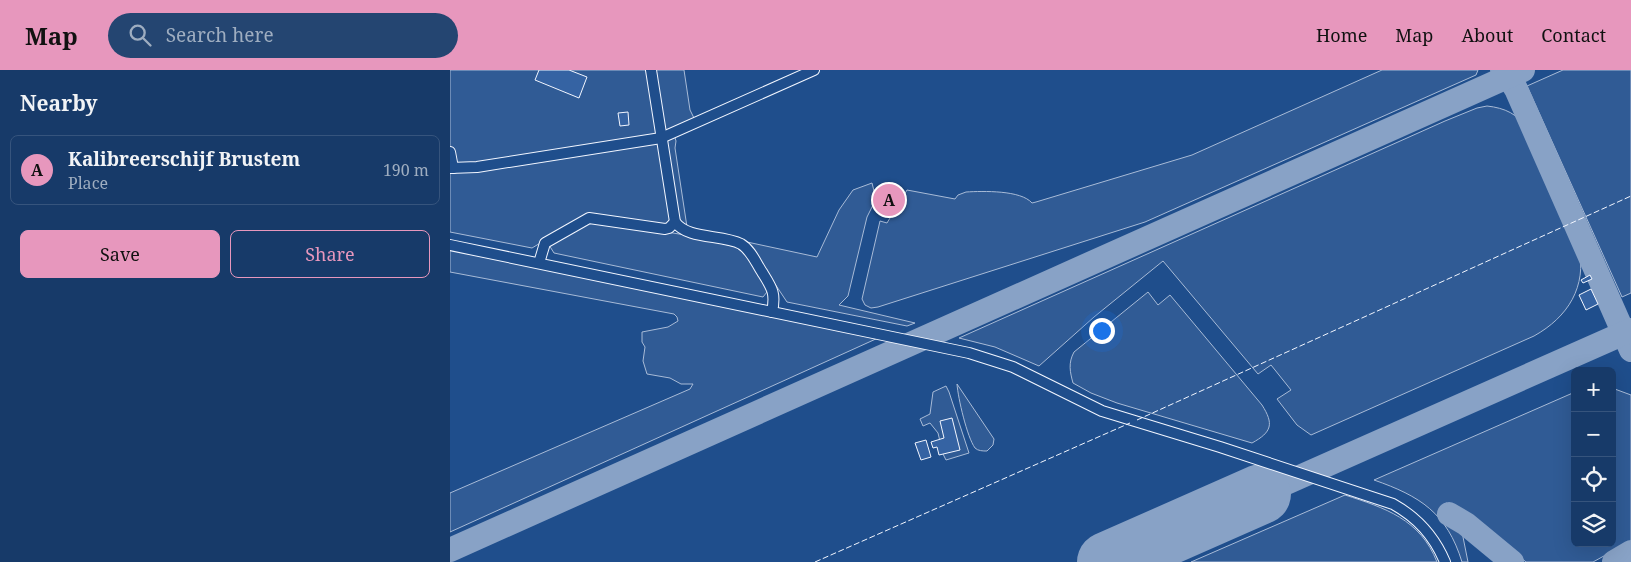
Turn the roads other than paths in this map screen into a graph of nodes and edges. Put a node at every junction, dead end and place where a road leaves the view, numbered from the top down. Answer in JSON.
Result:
{"nodes":[{"id":1,"x":650,"y":70,"type":"edge"},
{"id":2,"x":814,"y":70,"type":"edge"},
{"id":3,"x":661,"y":138,"type":"junction"},
{"id":4,"x":450,"y":152,"type":"edge"},
{"id":5,"x":451,"y":168,"type":"edge"},
{"id":6,"x":675,"y":222,"type":"junction"},
{"id":7,"x":450,"y":244,"type":"edge"},
{"id":8,"x":539,"y":263,"type":"junction"},
{"id":9,"x":772,"y":312,"type":"junction"},
{"id":10,"x":1445,"y":562,"type":"edge"}],
"edges":[{"from":1,"to":3,"type":"lane"},
{"from":2,"to":3,"type":"lane"},
{"from":3,"to":5,"type":"lane"},
{"from":3,"to":6,"type":"lane"},
{"from":4,"to":5,"type":"lane"},
{"from":6,"to":8,"type":"lane"},
{"from":6,"to":9,"type":"lane"},
{"from":7,"to":8,"type":"lane"},
{"from":8,"to":9,"type":"lane"},
{"from":9,"to":10,"type":"lane"}]}
